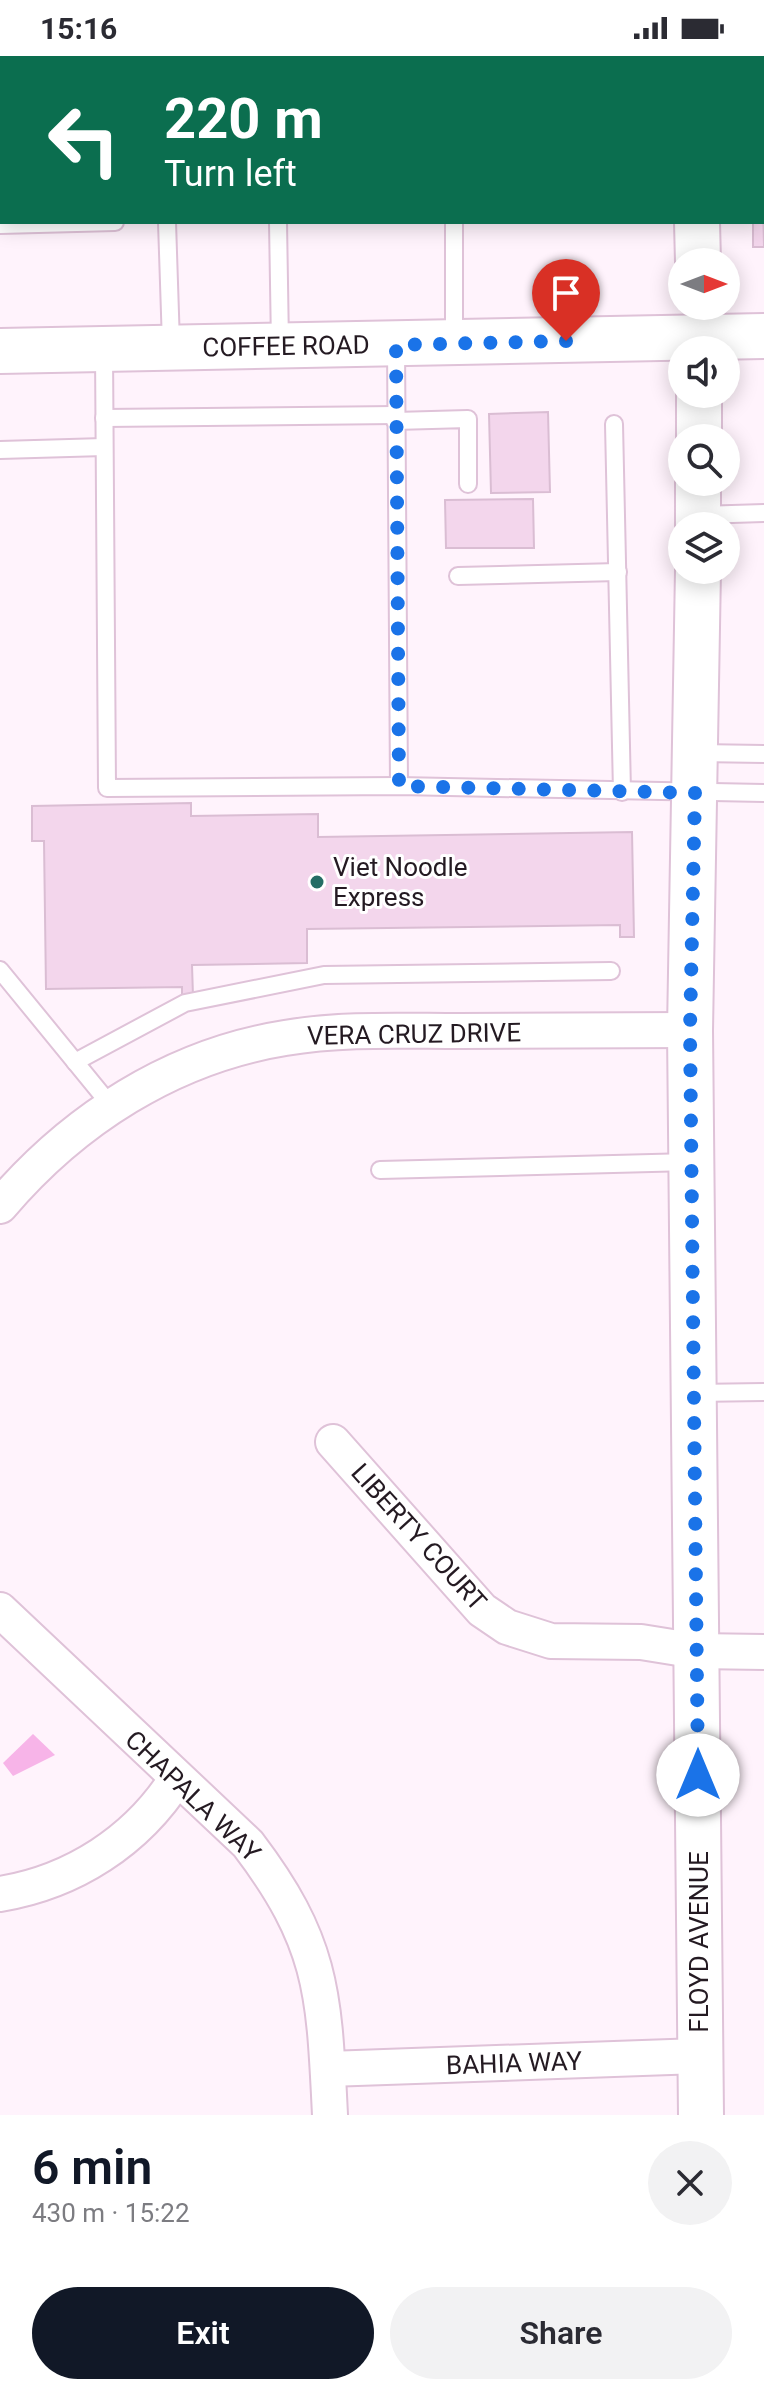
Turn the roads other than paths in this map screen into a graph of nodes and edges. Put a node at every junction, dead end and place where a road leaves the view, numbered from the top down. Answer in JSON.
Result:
{"nodes":[{"id":1,"x":38,"y":224,"type":"edge"},
{"id":2,"x":167,"y":224,"type":"edge"},
{"id":3,"x":278,"y":224,"type":"edge"},
{"id":4,"x":454,"y":224,"type":"edge"},
{"id":5,"x":697,"y":224,"type":"edge"},
{"id":6,"x":0,"y":225,"type":"edge"},
{"id":7,"x":698,"y":248,"type":"edge"},
{"id":8,"x":699,"y":331,"type":"edge"},
{"id":9,"x":764,"y":336,"type":"edge"},
{"id":10,"x":454,"y":344,"type":"junction"},
{"id":11,"x":396,"y":345,"type":"junction"},
{"id":12,"x":280,"y":346,"type":"junction"},
{"id":13,"x":171,"y":348,"type":"junction"},
{"id":14,"x":104,"y":349,"type":"junction"},
{"id":15,"x":0,"y":351,"type":"edge"},
{"id":16,"x":104,"y":418,"type":"junction"},
{"id":17,"x":395,"y":418,"type":"junction"},
{"id":18,"x":614,"y":424,"type":"dead end"},
{"id":19,"x":104,"y":447,"type":"junction"},
{"id":20,"x":0,"y":450,"type":"edge"},
{"id":21,"x":468,"y":484,"type":"dead end"},
{"id":22,"x":698,"y":508,"type":"edge"},
{"id":23,"x":764,"y":513,"type":"edge"},
{"id":24,"x":618,"y":572,"type":"junction"},
{"id":25,"x":458,"y":576,"type":"dead end"},
{"id":26,"x":698,"y":584,"type":"edge"},
{"id":27,"x":764,"y":754,"type":"edge"},
{"id":28,"x":695,"y":773,"type":"junction"},
{"id":29,"x":399,"y":786,"type":"junction"},
{"id":30,"x":622,"y":792,"type":"junction"},
{"id":31,"x":762,"y":793,"type":"edge"},
{"id":32,"x":0,"y":970,"type":"edge"},
{"id":33,"x":611,"y":971,"type":"dead end"},
{"id":34,"x":690,"y":1030,"type":"junction"},
{"id":35,"x":75,"y":1062,"type":"junction"},
{"id":36,"x":112,"y":1107,"type":"junction"},
{"id":37,"x":691,"y":1162,"type":"junction"},
{"id":38,"x":380,"y":1170,"type":"dead end"},
{"id":39,"x":2,"y":1199,"type":"edge"},
{"id":40,"x":764,"y":1392,"type":"edge"},
{"id":41,"x":694,"y":1393,"type":"junction"},
{"id":42,"x":333,"y":1442,"type":"dead end"},
{"id":43,"x":0,"y":1610,"type":"edge"},
{"id":44,"x":697,"y":1651,"type":"junction"},
{"id":45,"x":764,"y":1652,"type":"edge"},
{"id":46,"x":177,"y":1778,"type":"junction"},
{"id":47,"x":0,"y":1894,"type":"edge"},
{"id":48,"x":699,"y":2056,"type":"junction"},
{"id":49,"x":328,"y":2069,"type":"junction"},
{"id":50,"x":330,"y":2115,"type":"edge"},
{"id":51,"x":701,"y":2115,"type":"edge"}],
"edges":[{"from":1,"to":6,"type":"lane"},
{"from":2,"to":13,"type":"lane"},
{"from":3,"to":12,"type":"lane"},
{"from":4,"to":10,"type":"lane"},
{"from":5,"to":7,"type":"street"},
{"from":8,"to":9,"type":"street","name":"COFFEE ROAD"},
{"from":8,"to":10,"type":"street","name":"COFFEE ROAD"},
{"from":10,"to":11,"type":"street","name":"COFFEE ROAD"},
{"from":11,"to":12,"type":"street","name":"COFFEE ROAD"},
{"from":11,"to":17,"type":"lane"},
{"from":12,"to":13,"type":"street","name":"COFFEE ROAD"},
{"from":13,"to":14,"type":"street","name":"COFFEE ROAD"},
{"from":14,"to":15,"type":"street","name":"COFFEE ROAD"},
{"from":14,"to":16,"type":"lane"},
{"from":16,"to":17,"type":"lane"},
{"from":16,"to":19,"type":"lane"},
{"from":17,"to":21,"type":"lane"},
{"from":17,"to":29,"type":"lane"},
{"from":18,"to":24,"type":"lane"},
{"from":19,"to":20,"type":"lane"},
{"from":19,"to":29,"type":"lane"},
{"from":22,"to":23,"type":"lane"},
{"from":24,"to":25,"type":"lane"},
{"from":24,"to":30,"type":"lane"},
{"from":26,"to":28,"type":"street","name":"FLOYD AVENUE"},
{"from":27,"to":28,"type":"lane"},
{"from":28,"to":30,"type":"lane"},
{"from":28,"to":31,"type":"lane"},
{"from":28,"to":34,"type":"street","name":"FLOYD AVENUE"},
{"from":29,"to":30,"type":"lane"},
{"from":32,"to":35,"type":"lane"},
{"from":33,"to":35,"type":"lane"},
{"from":34,"to":36,"type":"street","name":"VERA CRUZ DRIVE"},
{"from":34,"to":37,"type":"street","name":"FLOYD AVENUE"},
{"from":35,"to":36,"type":"lane"},
{"from":36,"to":39,"type":"street","name":"VERA CRUZ DRIVE"},
{"from":37,"to":38,"type":"lane"},
{"from":37,"to":41,"type":"street","name":"FLOYD AVENUE"},
{"from":40,"to":41,"type":"lane"},
{"from":41,"to":44,"type":"street","name":"FLOYD AVENUE"},
{"from":42,"to":44,"type":"street","name":"LIBERTY COURT"},
{"from":43,"to":46,"type":"street","name":"CHAPALA WAY"},
{"from":44,"to":45,"type":"street","name":"LIBERTY COURT"},
{"from":44,"to":48,"type":"street","name":"FLOYD AVENUE"},
{"from":46,"to":47,"type":"street"},
{"from":46,"to":49,"type":"street","name":"CHAPALA WAY"},
{"from":48,"to":49,"type":"street","name":"BAHIA WAY"},
{"from":48,"to":51,"type":"street","name":"FLOYD AVENUE"},
{"from":49,"to":50,"type":"street","name":"CHAPALA WAY"}]}
